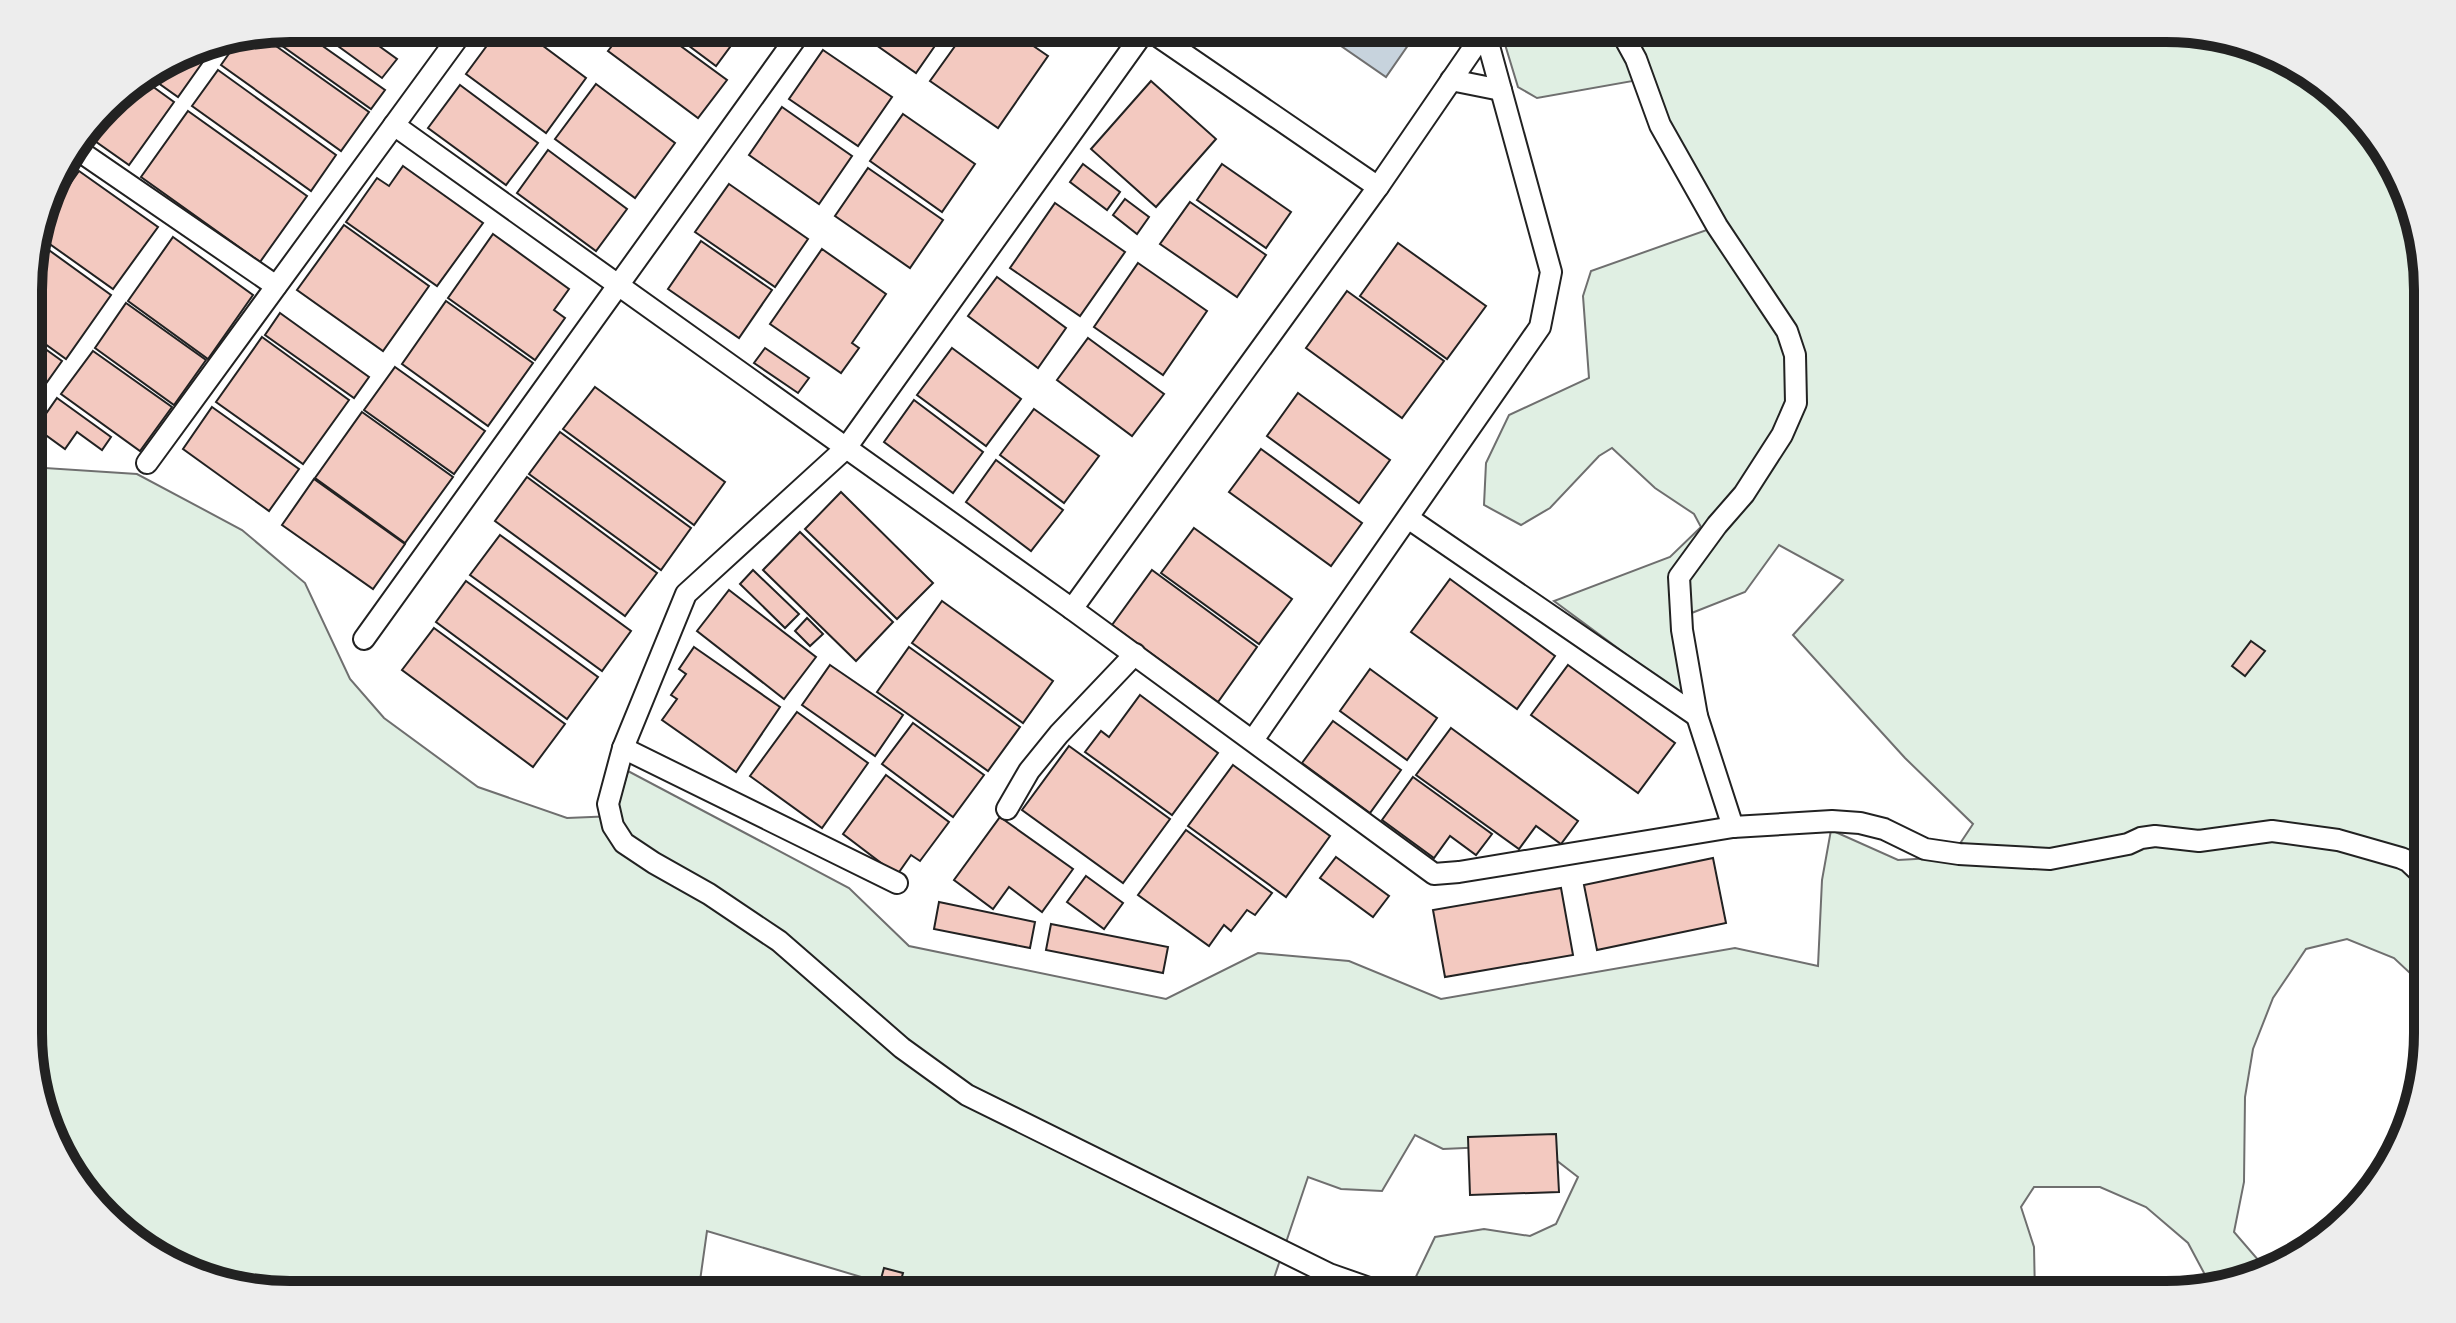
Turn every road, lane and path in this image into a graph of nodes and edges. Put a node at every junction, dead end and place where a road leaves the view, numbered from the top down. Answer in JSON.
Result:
{"nodes":[{"id":1,"x":1476,"y":42,"type":"edge"},
{"id":2,"x":1488,"y":42,"type":"edge"},
{"id":3,"x":1627,"y":42,"type":"edge"},
{"id":4,"x":454,"y":43,"type":"edge"},
{"id":5,"x":792,"y":43,"type":"edge"},
{"id":6,"x":1136,"y":43,"type":"edge"},
{"id":7,"x":1167,"y":43,"type":"edge"},
{"id":8,"x":1451,"y":80,"type":"junction"},
{"id":9,"x":1501,"y":90,"type":"junction"},
{"id":10,"x":394,"y":125,"type":"junction"},
{"id":11,"x":83,"y":154,"type":"edge"},
{"id":12,"x":1378,"y":187,"type":"junction"},
{"id":13,"x":617,"y":284,"type":"junction"},
{"id":14,"x":276,"y":286,"type":"junction"},
{"id":15,"x":846,"y":448,"type":"junction"},
{"id":16,"x":147,"y":463,"type":"dead end"},
{"id":17,"x":1408,"y":518,"type":"junction"},
{"id":18,"x":1072,"y":609,"type":"junction"},
{"id":19,"x":364,"y":639,"type":"dead end"},
{"id":20,"x":1135,"y":654,"type":"junction"},
{"id":21,"x":1697,"y":716,"type":"junction"},
{"id":22,"x":1253,"y":740,"type":"junction"},
{"id":23,"x":623,"y":748,"type":"junction"},
{"id":24,"x":1007,"y":809,"type":"dead end"},
{"id":25,"x":1733,"y":827,"type":"junction"},
{"id":26,"x":2414,"y":867,"type":"edge"},
{"id":27,"x":897,"y":883,"type":"dead end"},
{"id":28,"x":1347,"y":1280,"type":"edge"}],
"edges":[{"from":1,"to":8,"type":"street"},
{"from":2,"to":9,"type":"street"},
{"from":3,"to":21,"type":"street"},
{"from":4,"to":10,"type":"street"},
{"from":5,"to":13,"type":"street"},
{"from":6,"to":15,"type":"street"},
{"from":7,"to":12,"type":"street"},
{"from":8,"to":9,"type":"street"},
{"from":8,"to":12,"type":"street"},
{"from":9,"to":17,"type":"street"},
{"from":10,"to":13,"type":"street"},
{"from":10,"to":14,"type":"street"},
{"from":11,"to":14,"type":"street"},
{"from":12,"to":18,"type":"street"},
{"from":13,"to":15,"type":"street"},
{"from":13,"to":19,"type":"street"},
{"from":14,"to":16,"type":"street"},
{"from":15,"to":18,"type":"street"},
{"from":15,"to":23,"type":"street"},
{"from":17,"to":21,"type":"street"},
{"from":17,"to":22,"type":"street"},
{"from":18,"to":20,"type":"street"},
{"from":20,"to":22,"type":"street"},
{"from":20,"to":24,"type":"street"},
{"from":21,"to":25,"type":"street"},
{"from":22,"to":25,"type":"street"},
{"from":23,"to":27,"type":"street"},
{"from":23,"to":28,"type":"street"},
{"from":25,"to":26,"type":"street"}]}
